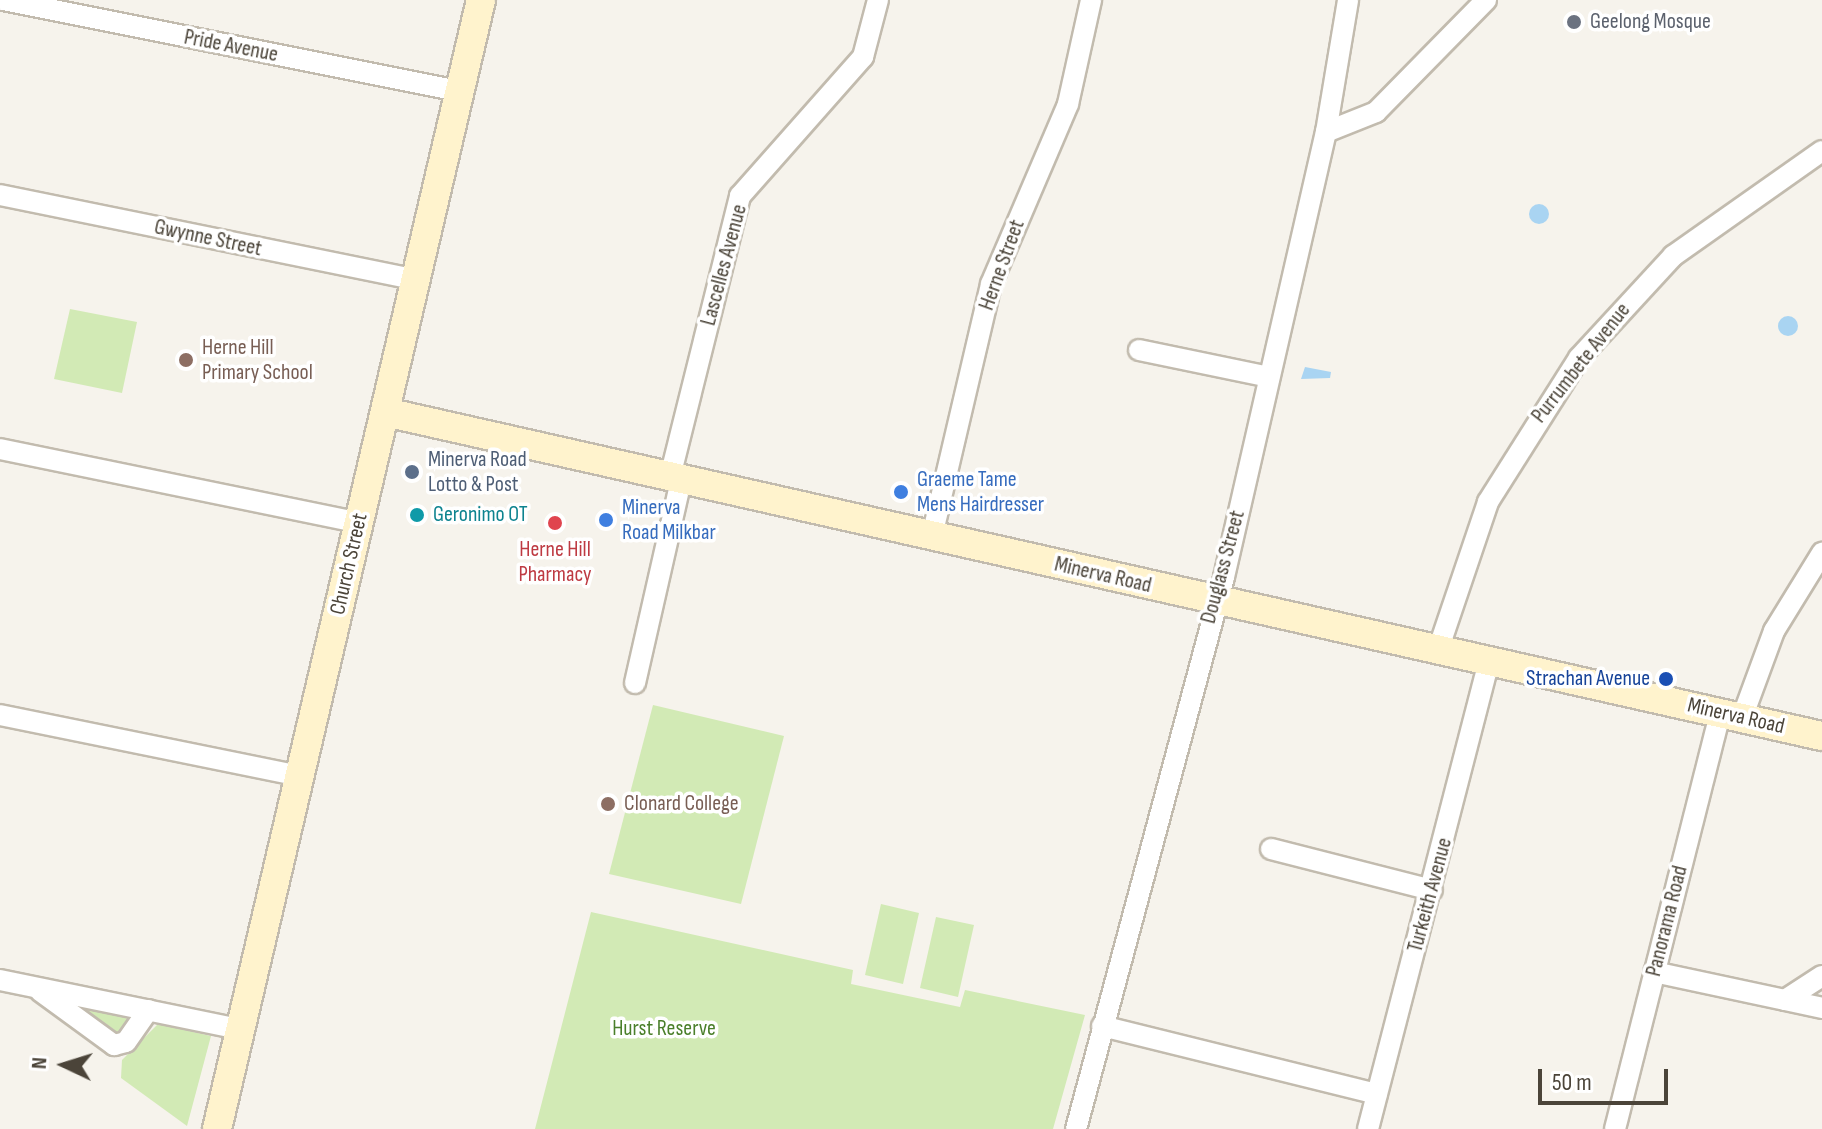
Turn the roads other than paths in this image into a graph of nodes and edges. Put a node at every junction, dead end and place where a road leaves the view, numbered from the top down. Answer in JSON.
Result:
{"nodes":[{"id":1,"x":3,"y":0,"type":"edge"},
{"id":2,"x":107,"y":0,"type":"edge"},
{"id":3,"x":481,"y":0,"type":"edge"},
{"id":4,"x":878,"y":0,"type":"edge"},
{"id":5,"x":1091,"y":0,"type":"edge"},
{"id":6,"x":1348,"y":0,"type":"edge"},
{"id":7,"x":1486,"y":0,"type":"edge"},
{"id":8,"x":103,"y":21,"type":"junction"},
{"id":9,"x":460,"y":91,"type":"junction"},
{"id":10,"x":1326,"y":132,"type":"junction"},
{"id":11,"x":1822,"y":151,"type":"edge"},
{"id":12,"x":0,"y":195,"type":"edge"},
{"id":13,"x":416,"y":280,"type":"junction"},
{"id":14,"x":1139,"y":350,"type":"dead end"},
{"id":15,"x":1269,"y":377,"type":"junction"},
{"id":16,"x":385,"y":412,"type":"junction"},
{"id":17,"x":0,"y":449,"type":"edge"},
{"id":18,"x":676,"y":478,"type":"junction"},
{"id":19,"x":359,"y":523,"type":"junction"},
{"id":20,"x":932,"y":536,"type":"junction"},
{"id":21,"x":1822,"y":553,"type":"edge"},
{"id":22,"x":1216,"y":600,"type":"junction"},
{"id":23,"x":1438,"y":650,"type":"junction"},
{"id":24,"x":1489,"y":661,"type":"junction"},
{"id":25,"x":635,"y":683,"type":"dead end"},
{"id":26,"x":0,"y":715,"type":"edge"},
{"id":27,"x":1731,"y":715,"type":"junction"},
{"id":28,"x":1822,"y":736,"type":"edge"},
{"id":29,"x":299,"y":776,"type":"junction"},
{"id":30,"x":1271,"y":849,"type":"dead end"},
{"id":31,"x":1432,"y":890,"type":"junction"},
{"id":32,"x":1654,"y":972,"type":"junction"},
{"id":33,"x":1822,"y":976,"type":"edge"},
{"id":34,"x":0,"y":980,"type":"edge"},
{"id":35,"x":33,"y":987,"type":"junction"},
{"id":36,"x":1785,"y":1000,"type":"junction"},
{"id":37,"x":1822,"y":1008,"type":"edge"},
{"id":38,"x":148,"y":1010,"type":"junction"},
{"id":39,"x":1102,"y":1026,"type":"junction"},
{"id":40,"x":239,"y":1029,"type":"junction"},
{"id":41,"x":1377,"y":1094,"type":"junction"},
{"id":42,"x":217,"y":1129,"type":"edge"},
{"id":43,"x":1076,"y":1129,"type":"edge"},
{"id":44,"x":1368,"y":1129,"type":"edge"},
{"id":45,"x":1615,"y":1129,"type":"edge"}],
"edges":[{"from":1,"to":8,"type":"street","name":"Pride Avenue"},
{"from":2,"to":8,"type":"street"},
{"from":3,"to":9,"type":"street","name":"Church Street"},
{"from":4,"to":18,"type":"street","name":"Lascelles Avenue"},
{"from":5,"to":20,"type":"street","name":"Herne Street"},
{"from":6,"to":10,"type":"street","name":"Douglass Street"},
{"from":7,"to":10,"type":"street"},
{"from":8,"to":9,"type":"street","name":"Pride Avenue"},
{"from":9,"to":13,"type":"street","name":"Church Street"},
{"from":10,"to":15,"type":"street","name":"Douglass Street"},
{"from":11,"to":23,"type":"street","name":"Purrumbete Avenue"},
{"from":12,"to":13,"type":"street","name":"Gwynne Street"},
{"from":13,"to":16,"type":"street","name":"Church Street"},
{"from":14,"to":15,"type":"street"},
{"from":15,"to":22,"type":"street","name":"Douglass Street"},
{"from":16,"to":18,"type":"street","name":"Minerva Road"},
{"from":16,"to":19,"type":"street","name":"Church Street"},
{"from":17,"to":19,"type":"street"},
{"from":18,"to":20,"type":"street","name":"Minerva Road"},
{"from":18,"to":25,"type":"street","name":"Lascelles Avenue"},
{"from":19,"to":29,"type":"street","name":"Church Street"},
{"from":20,"to":22,"type":"street","name":"Minerva Road"},
{"from":21,"to":27,"type":"street"},
{"from":22,"to":23,"type":"street","name":"Minerva Road"},
{"from":22,"to":39,"type":"street","name":"Douglass Street"},
{"from":23,"to":24,"type":"street","name":"Minerva Road"},
{"from":24,"to":27,"type":"street","name":"Minerva Road"},
{"from":24,"to":31,"type":"street","name":"Turkeith Avenue"},
{"from":26,"to":29,"type":"street"},
{"from":27,"to":28,"type":"street","name":"Minerva Road"},
{"from":27,"to":32,"type":"street","name":"Panorama Road"},
{"from":29,"to":40,"type":"street","name":"Church Street"},
{"from":30,"to":31,"type":"street"},
{"from":31,"to":41,"type":"street","name":"Turkeith Avenue"},
{"from":32,"to":36,"type":"street"},
{"from":32,"to":45,"type":"street","name":"Panorama Road"},
{"from":33,"to":36,"type":"street"},
{"from":34,"to":35,"type":"street"},
{"from":35,"to":38,"type":"street"},
{"from":35,"to":38,"type":"street"},
{"from":36,"to":37,"type":"street"},
{"from":38,"to":40,"type":"street"},
{"from":39,"to":41,"type":"street"},
{"from":39,"to":43,"type":"street","name":"Douglass Street"},
{"from":40,"to":42,"type":"street","name":"Church Street"},
{"from":41,"to":44,"type":"street","name":"Turkeith Avenue"}]}
